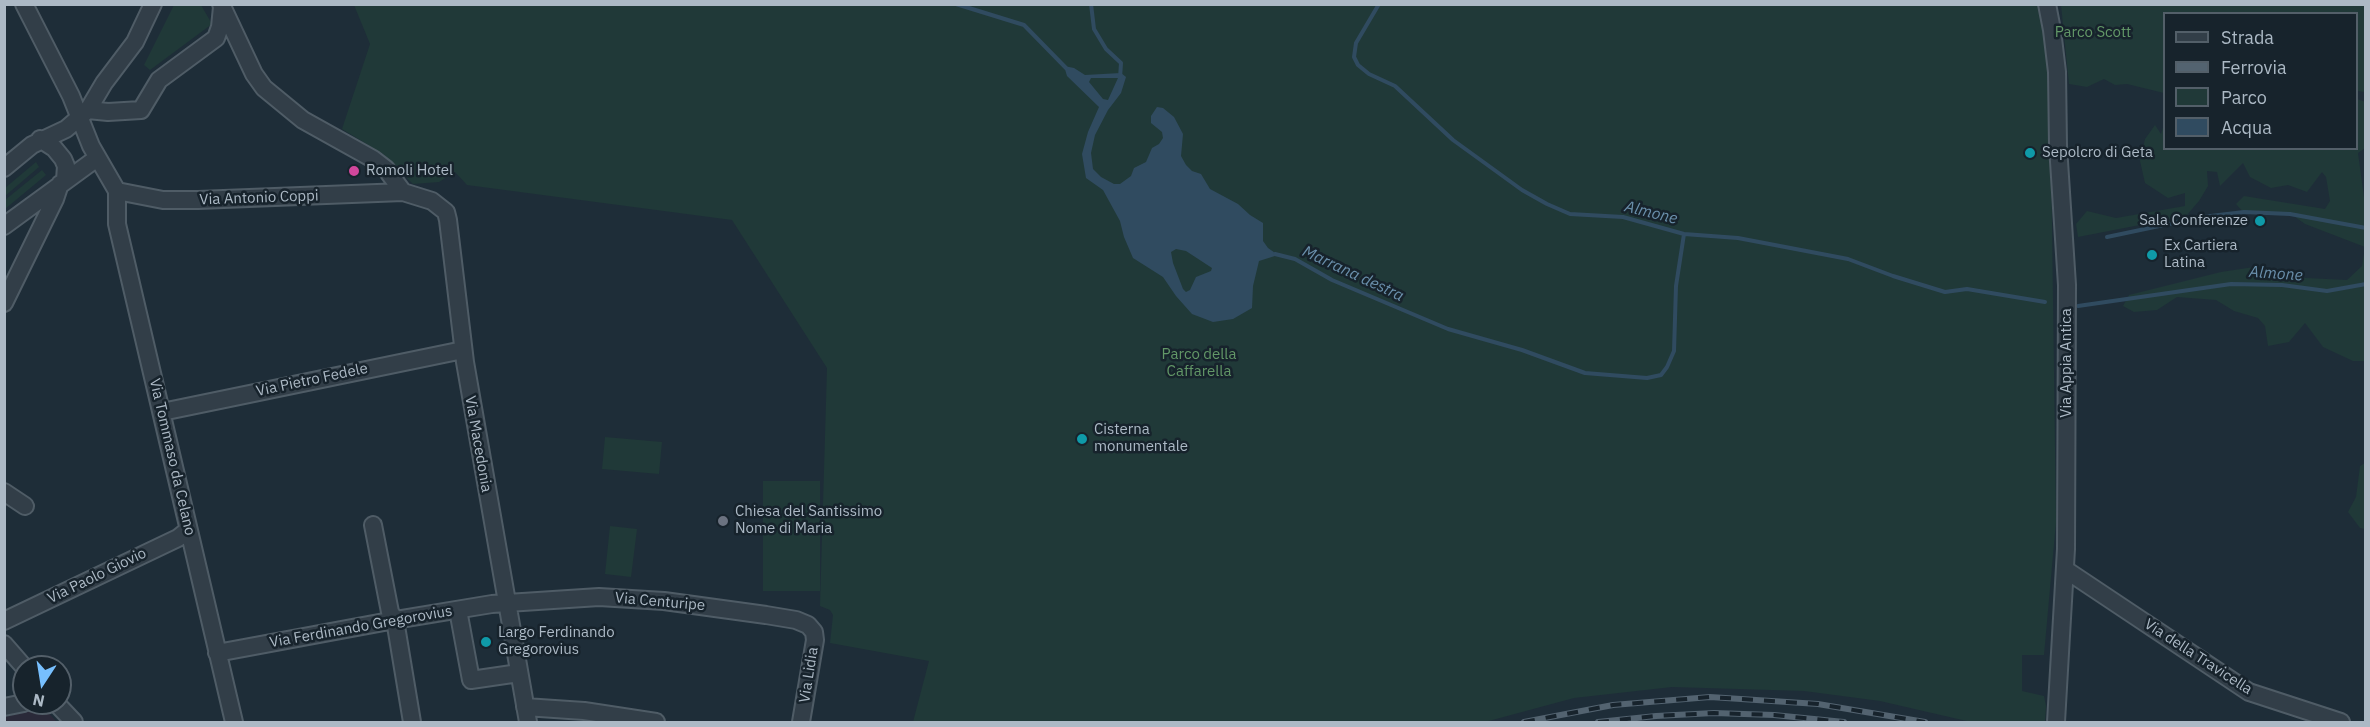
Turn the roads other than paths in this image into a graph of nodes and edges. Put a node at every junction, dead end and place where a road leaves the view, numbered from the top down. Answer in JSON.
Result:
{"nodes":[{"id":1,"x":24,"y":4,"type":"edge"},
{"id":2,"x":153,"y":4,"type":"edge"},
{"id":3,"x":2047,"y":4,"type":"edge"},
{"id":4,"x":222,"y":5,"type":"edge"},
{"id":5,"x":84,"y":114,"type":"junction"},
{"id":6,"x":40,"y":140,"type":"junction"},
{"id":7,"x":97,"y":158,"type":"junction"},
{"id":8,"x":4,"y":168,"type":"edge"},
{"id":9,"x":62,"y":182,"type":"junction"},
{"id":10,"x":117,"y":190,"type":"junction"},
{"id":11,"x":403,"y":192,"type":"junction"},
{"id":12,"x":4,"y":226,"type":"edge"},
{"id":13,"x":4,"y":303,"type":"edge"},
{"id":14,"x":463,"y":350,"type":"junction"},
{"id":15,"x":162,"y":412,"type":"junction"},
{"id":16,"x":4,"y":492,"type":"edge"},
{"id":17,"x":25,"y":506,"type":"dead end"},
{"id":18,"x":374,"y":525,"type":"dead end"},
{"id":19,"x":188,"y":530,"type":"junction"},
{"id":20,"x":2066,"y":570,"type":"junction"},
{"id":21,"x":505,"y":603,"type":"junction"},
{"id":22,"x":458,"y":610,"type":"junction"},
{"id":23,"x":395,"y":620,"type":"junction"},
{"id":24,"x":4,"y":621,"type":"edge"},
{"id":25,"x":812,"y":629,"type":"joint"},
{"id":26,"x":217,"y":653,"type":"junction"},
{"id":27,"x":519,"y":673,"type":"junction"},
{"id":28,"x":526,"y":715,"type":"edge"},
{"id":29,"x":234,"y":723,"type":"edge"},
{"id":30,"x":412,"y":723,"type":"edge"},
{"id":31,"x":656,"y":723,"type":"edge"},
{"id":32,"x":801,"y":723,"type":"edge"},
{"id":33,"x":2056,"y":723,"type":"edge"},
{"id":34,"x":2341,"y":723,"type":"edge"}],
"edges":[{"from":1,"to":5,"type":"street"},
{"from":2,"to":5,"type":"street"},
{"from":3,"to":20,"type":"street","name":"Via Appia Antica"},
{"from":4,"to":5,"type":"street"},
{"from":4,"to":11,"type":"street"},
{"from":5,"to":6,"type":"street"},
{"from":5,"to":7,"type":"street"},
{"from":6,"to":8,"type":"street"},
{"from":6,"to":9,"type":"street"},
{"from":7,"to":9,"type":"street"},
{"from":7,"to":10,"type":"street"},
{"from":9,"to":12,"type":"street"},
{"from":9,"to":13,"type":"street"},
{"from":10,"to":11,"type":"street","name":"Via Antonio Coppi"},
{"from":10,"to":15,"type":"street","name":"Via Tommaso da Celano"},
{"from":11,"to":14,"type":"street","name":"Via Macedonia"},
{"from":14,"to":15,"type":"street","name":"Via Pietro Fedele"},
{"from":14,"to":21,"type":"street","name":"Via Macedonia"},
{"from":15,"to":19,"type":"street","name":"Via Tommaso da Celano"},
{"from":16,"to":17,"type":"street"},
{"from":18,"to":23,"type":"street"},
{"from":19,"to":24,"type":"street","name":"Via Paolo Giovio"},
{"from":19,"to":26,"type":"street","name":"Via Tommaso da Celano"},
{"from":20,"to":33,"type":"street","name":"Via Appia Antica"},
{"from":20,"to":34,"type":"street","name":"Via della Travicella"},
{"from":21,"to":22,"type":"street","name":"Via Ferdinando Gregorovius"},
{"from":21,"to":25,"type":"street","name":"Via Centuripe"},
{"from":21,"to":27,"type":"street","name":"Via Macedonia"},
{"from":22,"to":23,"type":"street","name":"Via Ferdinando Gregorovius"},
{"from":22,"to":27,"type":"street"},
{"from":23,"to":26,"type":"street","name":"Via Ferdinando Gregorovius"},
{"from":23,"to":30,"type":"street"},
{"from":25,"to":32,"type":"street","name":"Via Lidia"},
{"from":26,"to":29,"type":"street","name":"Via Tommaso da Celano"},
{"from":27,"to":28,"type":"street","name":"Via Macedonia"},
{"from":28,"to":31,"type":"street"}]}
